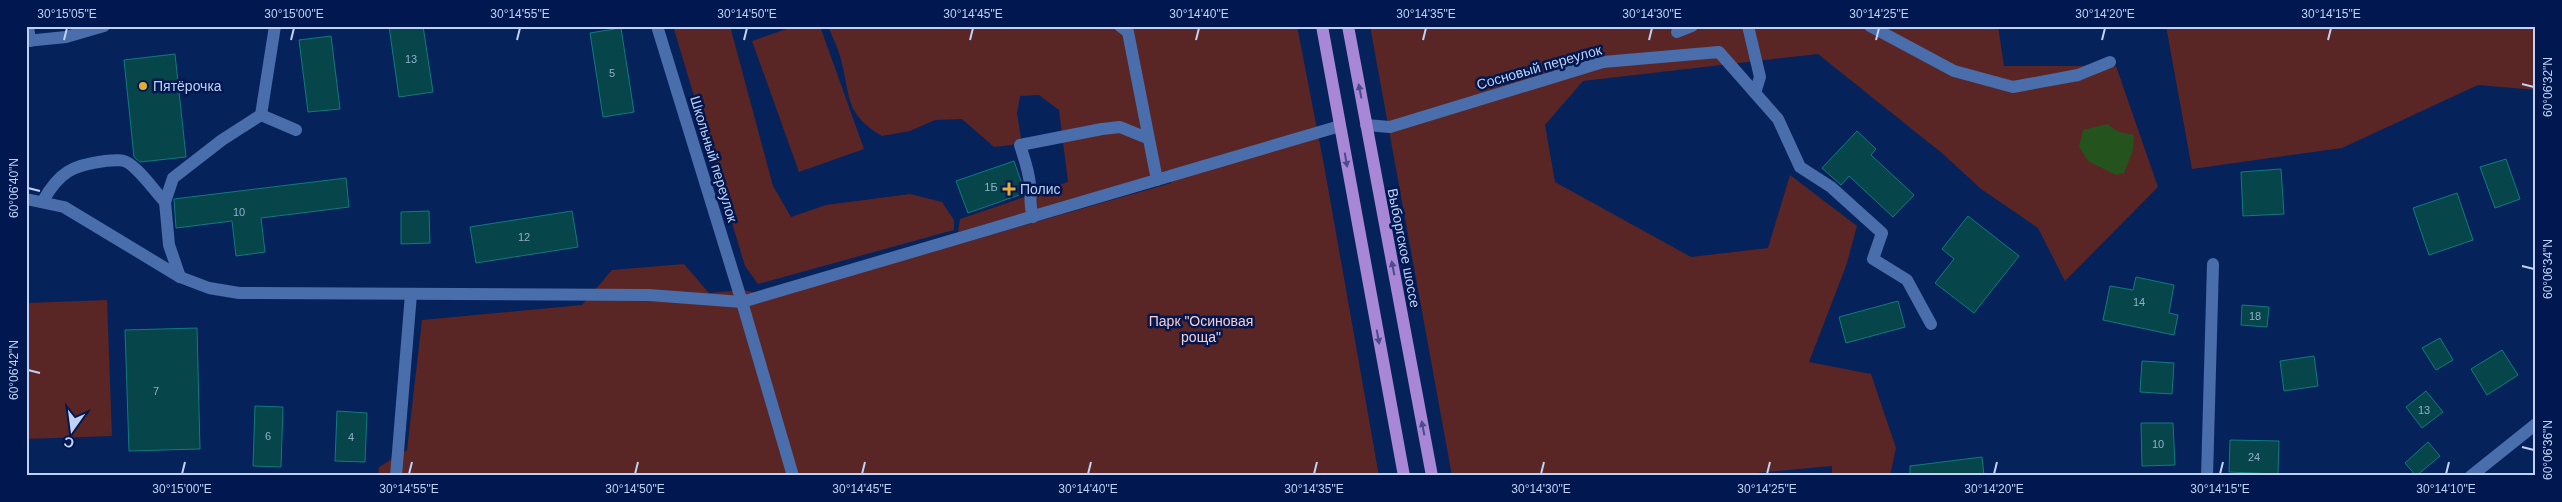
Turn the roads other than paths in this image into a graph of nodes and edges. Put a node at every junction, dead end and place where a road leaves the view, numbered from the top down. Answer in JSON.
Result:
{"nodes":[{"id":1,"x":28,"y":26,"type":"edge"},
{"id":2,"x":104,"y":26,"type":"edge"},
{"id":3,"x":275,"y":26,"type":"edge"},
{"id":4,"x":657,"y":26,"type":"edge"},
{"id":5,"x":1120,"y":26,"type":"edge"},
{"id":6,"x":1322,"y":26,"type":"edge"},
{"id":7,"x":1348,"y":26,"type":"edge"},
{"id":8,"x":1692,"y":26,"type":"edge"},
{"id":9,"x":1748,"y":26,"type":"edge"},
{"id":10,"x":1870,"y":26,"type":"edge"},
{"id":11,"x":1677,"y":32,"type":"dead end"},
{"id":12,"x":28,"y":41,"type":"edge"},
{"id":13,"x":2110,"y":62,"type":"dead end"},
{"id":14,"x":1755,"y":93,"type":"junction"},
{"id":15,"x":262,"y":115,"type":"junction"},
{"id":16,"x":1366,"y":125,"type":"junction"},
{"id":17,"x":1340,"y":126,"type":"junction"},
{"id":18,"x":296,"y":130,"type":"dead end"},
{"id":19,"x":1147,"y":138,"type":"junction"},
{"id":20,"x":1157,"y":180,"type":"junction"},
{"id":21,"x":26,"y":199,"type":"edge"},
{"id":22,"x":43,"y":201,"type":"junction"},
{"id":23,"x":165,"y":202,"type":"junction"},
{"id":24,"x":1033,"y":217,"type":"junction"},
{"id":25,"x":2213,"y":264,"type":"dead end"},
{"id":26,"x":180,"y":277,"type":"junction"},
{"id":27,"x":411,"y":294,"type":"junction"},
{"id":28,"x":742,"y":302,"type":"junction"},
{"id":29,"x":1931,"y":324,"type":"dead end"},
{"id":30,"x":2536,"y":424,"type":"edge"},
{"id":31,"x":396,"y":476,"type":"edge"},
{"id":32,"x":793,"y":476,"type":"edge"},
{"id":33,"x":1404,"y":476,"type":"edge"},
{"id":34,"x":1432,"y":476,"type":"edge"},
{"id":35,"x":2207,"y":476,"type":"edge"},
{"id":36,"x":2471,"y":476,"type":"edge"}],
"edges":[{"from":1,"to":12,"type":"street"},
{"from":2,"to":12,"type":"street"},
{"from":3,"to":15,"type":"street"},
{"from":4,"to":28,"type":"street","name":"Школьный переулок"},
{"from":5,"to":19,"type":"street"},
{"from":6,"to":17,"type":"main road"},
{"from":16,"to":7,"type":"main road","name":"Выборгское шоссе","one_way":true},
{"from":8,"to":11,"type":"street"},
{"from":9,"to":14,"type":"street"},
{"from":10,"to":13,"type":"street"},
{"from":14,"to":16,"type":"street","name":"Сосновый переулок"},
{"from":14,"to":29,"type":"street","name":"Сосновый переулок"},
{"from":15,"to":18,"type":"street"},
{"from":15,"to":23,"type":"street"},
{"from":34,"to":16,"type":"main road","name":"Выборгское шоссе","one_way":true},
{"from":17,"to":20,"type":"street"},
{"from":17,"to":33,"type":"main road","one_way":true},
{"from":19,"to":20,"type":"street"},
{"from":19,"to":24,"type":"street"},
{"from":20,"to":24,"type":"street"},
{"from":21,"to":22,"type":"street"},
{"from":22,"to":23,"type":"street"},
{"from":22,"to":26,"type":"street"},
{"from":23,"to":26,"type":"street"},
{"from":24,"to":28,"type":"street"},
{"from":25,"to":35,"type":"street"},
{"from":26,"to":27,"type":"street"},
{"from":27,"to":28,"type":"street"},
{"from":27,"to":31,"type":"street"},
{"from":28,"to":32,"type":"street","name":"Школьный переулок"},
{"from":30,"to":36,"type":"street"}]}
